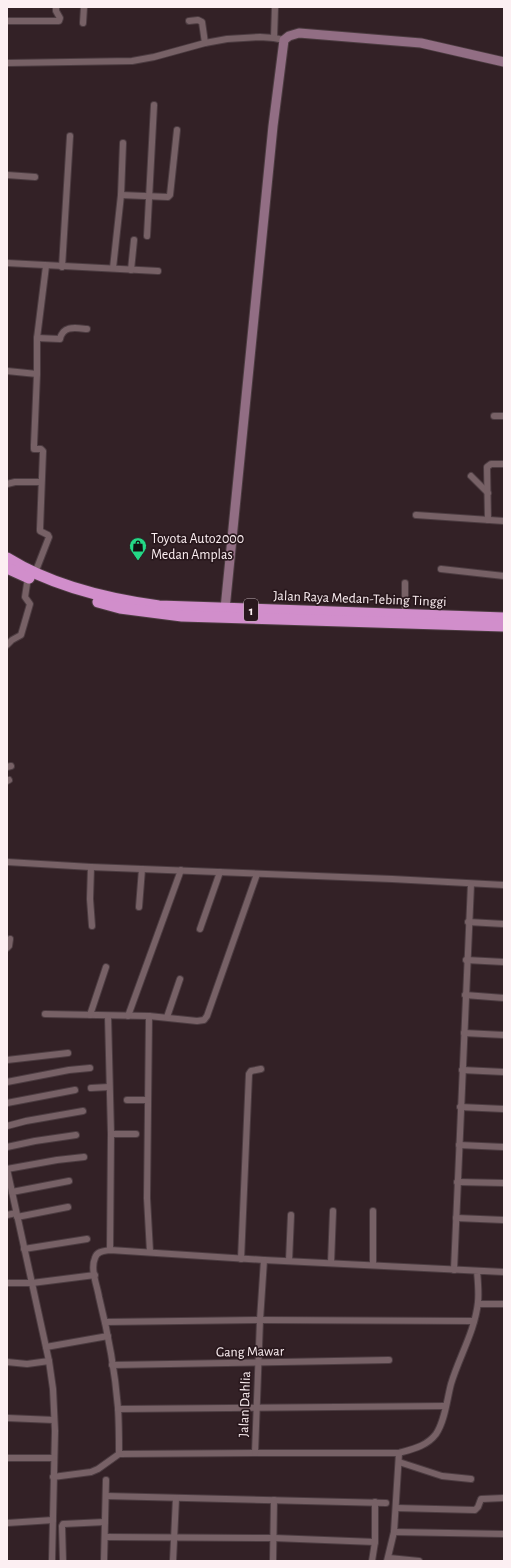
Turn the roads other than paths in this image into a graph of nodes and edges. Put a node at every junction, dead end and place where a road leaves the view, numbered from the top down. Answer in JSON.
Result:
{"nodes":[{"id":1,"x":56,"y":7,"type":"edge"},
{"id":2,"x":84,"y":7,"type":"edge"},
{"id":3,"x":275,"y":7,"type":"edge"},
{"id":4,"x":7,"y":21,"type":"edge"},
{"id":5,"x":189,"y":21,"type":"dead end"},
{"id":6,"x":83,"y":23,"type":"dead end"},
{"id":7,"x":274,"y":38,"type":"junction"},
{"id":8,"x":284,"y":40,"type":"junction"},
{"id":9,"x":204,"y":42,"type":"junction"},
{"id":10,"x":7,"y":62,"type":"edge"},
{"id":11,"x":504,"y":62,"type":"edge"},
{"id":12,"x":154,"y":105,"type":"dead end"},
{"id":13,"x":177,"y":130,"type":"dead end"},
{"id":14,"x":70,"y":136,"type":"dead end"},
{"id":15,"x":123,"y":143,"type":"dead end"},
{"id":16,"x":7,"y":175,"type":"edge"},
{"id":17,"x":35,"y":177,"type":"dead end"},
{"id":18,"x":121,"y":195,"type":"junction"},
{"id":19,"x":149,"y":196,"type":"junction"},
{"id":20,"x":147,"y":236,"type":"dead end"},
{"id":21,"x":134,"y":240,"type":"dead end"},
{"id":22,"x":7,"y":263,"type":"edge"},
{"id":23,"x":46,"y":266,"type":"junction"},
{"id":24,"x":62,"y":267,"type":"junction"},
{"id":25,"x":113,"y":268,"type":"junction"},
{"id":26,"x":131,"y":270,"type":"junction"},
{"id":27,"x":158,"y":271,"type":"dead end"},
{"id":28,"x":88,"y":328,"type":"dead end"},
{"id":29,"x":37,"y":338,"type":"junction"},
{"id":30,"x":7,"y":371,"type":"edge"},
{"id":31,"x":37,"y":374,"type":"junction"},
{"id":32,"x":494,"y":416,"type":"dead end"},
{"id":33,"x":504,"y":416,"type":"edge"},
{"id":34,"x":504,"y":464,"type":"edge"},
{"id":35,"x":471,"y":476,"type":"dead end"},
{"id":36,"x":41,"y":482,"type":"junction"},
{"id":37,"x":7,"y":484,"type":"edge"},
{"id":38,"x":488,"y":492,"type":"junction"},
{"id":39,"x":416,"y":516,"type":"dead end"},
{"id":40,"x":488,"y":520,"type":"junction"},
{"id":41,"x":504,"y":521,"type":"edge"},
{"id":42,"x":7,"y":558,"type":"edge"},
{"id":43,"x":7,"y":568,"type":"edge"},
{"id":44,"x":441,"y":569,"type":"dead end"},
{"id":45,"x":32,"y":575,"type":"junction"},
{"id":46,"x":504,"y":576,"type":"edge"},
{"id":47,"x":405,"y":583,"type":"dead end"},
{"id":48,"x":225,"y":609,"type":"junction"},
{"id":49,"x":405,"y":615,"type":"junction"},
{"id":50,"x":504,"y":618,"type":"edge"},
{"id":51,"x":504,"y":626,"type":"edge"},
{"id":52,"x":7,"y":645,"type":"edge"},
{"id":53,"x":7,"y":862,"type":"edge"},
{"id":54,"x":92,"y":867,"type":"junction"},
{"id":55,"x":142,"y":869,"type":"junction"},
{"id":56,"x":181,"y":870,"type":"junction"},
{"id":57,"x":220,"y":872,"type":"junction"},
{"id":58,"x":257,"y":874,"type":"junction"},
{"id":59,"x":471,"y":884,"type":"junction"},
{"id":60,"x":504,"y":885,"type":"edge"},
{"id":61,"x":140,"y":907,"type":"dead end"},
{"id":62,"x":468,"y":922,"type":"junction"},
{"id":63,"x":504,"y":924,"type":"edge"},
{"id":64,"x":92,"y":926,"type":"dead end"},
{"id":65,"x":200,"y":929,"type":"dead end"},
{"id":66,"x":10,"y":939,"type":"dead end"},
{"id":67,"x":7,"y":948,"type":"edge"},
{"id":68,"x":466,"y":960,"type":"junction"},
{"id":69,"x":504,"y":962,"type":"edge"},
{"id":70,"x":106,"y":968,"type":"dead end"},
{"id":71,"x":180,"y":979,"type":"dead end"},
{"id":72,"x":465,"y":995,"type":"junction"},
{"id":73,"x":504,"y":998,"type":"edge"},
{"id":74,"x":45,"y":1014,"type":"dead end"},
{"id":75,"x":90,"y":1015,"type":"junction"},
{"id":76,"x":108,"y":1016,"type":"junction"},
{"id":77,"x":128,"y":1016,"type":"junction"},
{"id":78,"x":149,"y":1016,"type":"junction"},
{"id":79,"x":168,"y":1017,"type":"junction"},
{"id":80,"x":464,"y":1033,"type":"junction"},
{"id":81,"x":504,"y":1035,"type":"edge"},
{"id":82,"x":68,"y":1053,"type":"dead end"},
{"id":83,"x":7,"y":1060,"type":"edge"},
{"id":84,"x":90,"y":1068,"type":"dead end"},
{"id":85,"x":261,"y":1069,"type":"dead end"},
{"id":86,"x":462,"y":1070,"type":"junction"},
{"id":87,"x":504,"y":1072,"type":"edge"},
{"id":88,"x":7,"y":1082,"type":"edge"},
{"id":89,"x":109,"y":1087,"type":"junction"},
{"id":90,"x":91,"y":1088,"type":"dead end"},
{"id":91,"x":75,"y":1090,"type":"dead end"},
{"id":92,"x":127,"y":1100,"type":"dead end"},
{"id":93,"x":147,"y":1100,"type":"junction"},
{"id":94,"x":7,"y":1103,"type":"edge"},
{"id":95,"x":460,"y":1108,"type":"junction"},
{"id":96,"x":504,"y":1110,"type":"edge"},
{"id":97,"x":83,"y":1111,"type":"dead end"},
{"id":98,"x":7,"y":1126,"type":"edge"},
{"id":99,"x":76,"y":1134,"type":"dead end"},
{"id":100,"x":111,"y":1134,"type":"junction"},
{"id":101,"x":136,"y":1134,"type":"dead end"},
{"id":102,"x":458,"y":1145,"type":"junction"},
{"id":103,"x":7,"y":1147,"type":"edge"},
{"id":104,"x":504,"y":1147,"type":"edge"},
{"id":105,"x":84,"y":1157,"type":"dead end"},
{"id":106,"x":7,"y":1169,"type":"edge"},
{"id":107,"x":69,"y":1181,"type":"dead end"},
{"id":108,"x":457,"y":1182,"type":"junction"},
{"id":109,"x":504,"y":1183,"type":"edge"},
{"id":110,"x":12,"y":1192,"type":"junction"},
{"id":111,"x":68,"y":1207,"type":"dead end"},
{"id":112,"x":333,"y":1211,"type":"dead end"},
{"id":113,"x":373,"y":1211,"type":"dead end"},
{"id":114,"x":7,"y":1215,"type":"edge"},
{"id":115,"x":16,"y":1215,"type":"junction"},
{"id":116,"x":291,"y":1215,"type":"dead end"},
{"id":117,"x":456,"y":1218,"type":"junction"},
{"id":118,"x":504,"y":1220,"type":"edge"},
{"id":119,"x":87,"y":1239,"type":"dead end"},
{"id":120,"x":24,"y":1249,"type":"junction"},
{"id":121,"x":110,"y":1250,"type":"junction"},
{"id":122,"x":150,"y":1252,"type":"junction"},
{"id":123,"x":241,"y":1259,"type":"junction"},
{"id":124,"x":264,"y":1260,"type":"junction"},
{"id":125,"x":289,"y":1261,"type":"junction"},
{"id":126,"x":331,"y":1263,"type":"junction"},
{"id":127,"x":373,"y":1265,"type":"junction"},
{"id":128,"x":454,"y":1270,"type":"junction"},
{"id":129,"x":477,"y":1271,"type":"junction"},
{"id":130,"x":504,"y":1272,"type":"edge"},
{"id":131,"x":94,"y":1275,"type":"junction"},
{"id":132,"x":7,"y":1283,"type":"edge"},
{"id":133,"x":32,"y":1283,"type":"junction"},
{"id":134,"x":478,"y":1304,"type":"junction"},
{"id":135,"x":504,"y":1304,"type":"edge"},
{"id":136,"x":260,"y":1320,"type":"junction"},
{"id":137,"x":474,"y":1321,"type":"junction"},
{"id":138,"x":105,"y":1322,"type":"junction"},
{"id":139,"x":108,"y":1336,"type":"junction"},
{"id":140,"x":46,"y":1347,"type":"junction"},
{"id":141,"x":389,"y":1360,"type":"dead end"},
{"id":142,"x":7,"y":1362,"type":"edge"},
{"id":143,"x":49,"y":1362,"type":"junction"},
{"id":144,"x":258,"y":1363,"type":"junction"},
{"id":145,"x":112,"y":1365,"type":"junction"},
{"id":146,"x":445,"y":1406,"type":"junction"},
{"id":147,"x":257,"y":1408,"type":"junction"},
{"id":148,"x":118,"y":1409,"type":"junction"},
{"id":149,"x":7,"y":1418,"type":"edge"},
{"id":150,"x":54,"y":1420,"type":"junction"},
{"id":151,"x":255,"y":1453,"type":"junction"},
{"id":152,"x":399,"y":1453,"type":"junction"},
{"id":153,"x":119,"y":1454,"type":"junction"},
{"id":154,"x":7,"y":1458,"type":"edge"},
{"id":155,"x":54,"y":1458,"type":"junction"},
{"id":156,"x":399,"y":1462,"type":"junction"},
{"id":157,"x":53,"y":1477,"type":"junction"},
{"id":158,"x":471,"y":1479,"type":"dead end"},
{"id":159,"x":106,"y":1480,"type":"dead end"},
{"id":160,"x":106,"y":1496,"type":"junction"},
{"id":161,"x":176,"y":1498,"type":"junction"},
{"id":162,"x":504,"y":1498,"type":"edge"},
{"id":163,"x":274,"y":1500,"type":"junction"},
{"id":164,"x":375,"y":1502,"type":"junction"},
{"id":165,"x":386,"y":1503,"type":"dead end"},
{"id":166,"x":396,"y":1508,"type":"junction"},
{"id":167,"x":53,"y":1520,"type":"junction"},
{"id":168,"x":105,"y":1522,"type":"junction"},
{"id":169,"x":7,"y":1523,"type":"edge"},
{"id":170,"x":394,"y":1532,"type":"junction"},
{"id":171,"x":504,"y":1534,"type":"edge"},
{"id":172,"x":106,"y":1537,"type":"junction"},
{"id":173,"x":173,"y":1538,"type":"junction"},
{"id":174,"x":274,"y":1538,"type":"junction"},
{"id":175,"x":375,"y":1542,"type":"junction"},
{"id":176,"x":388,"y":1560,"type":"edge"},
{"id":177,"x":52,"y":1561,"type":"edge"},
{"id":178,"x":63,"y":1561,"type":"edge"},
{"id":179,"x":104,"y":1561,"type":"edge"},
{"id":180,"x":173,"y":1561,"type":"edge"},
{"id":181,"x":273,"y":1561,"type":"edge"},
{"id":182,"x":372,"y":1561,"type":"edge"},
{"id":183,"x":419,"y":1561,"type":"edge"}],
"edges":[{"from":1,"to":4,"type":"street"},
{"from":2,"to":6,"type":"street"},
{"from":3,"to":7,"type":"street"},
{"from":5,"to":9,"type":"street"},
{"from":7,"to":8,"type":"street"},
{"from":7,"to":9,"type":"street"},
{"from":8,"to":11,"type":"street"},
{"from":8,"to":48,"type":"street"},
{"from":9,"to":10,"type":"street"},
{"from":12,"to":19,"type":"street"},
{"from":13,"to":19,"type":"street"},
{"from":14,"to":24,"type":"street"},
{"from":15,"to":18,"type":"street"},
{"from":16,"to":17,"type":"street"},
{"from":18,"to":19,"type":"street"},
{"from":18,"to":25,"type":"street"},
{"from":19,"to":20,"type":"street"},
{"from":21,"to":26,"type":"street"},
{"from":22,"to":23,"type":"street"},
{"from":23,"to":24,"type":"street"},
{"from":23,"to":29,"type":"street"},
{"from":24,"to":25,"type":"street"},
{"from":25,"to":26,"type":"street"},
{"from":26,"to":27,"type":"street"},
{"from":28,"to":29,"type":"street"},
{"from":29,"to":31,"type":"street"},
{"from":30,"to":31,"type":"street"},
{"from":31,"to":36,"type":"street"},
{"from":32,"to":33,"type":"street"},
{"from":34,"to":38,"type":"street"},
{"from":35,"to":38,"type":"street"},
{"from":36,"to":37,"type":"street"},
{"from":36,"to":45,"type":"street"},
{"from":38,"to":40,"type":"street"},
{"from":39,"to":40,"type":"street"},
{"from":40,"to":41,"type":"street"},
{"from":42,"to":45,"type":"highway","name":"Jalan Raya Medan-Tebing Tinggi","number":"1"},
{"from":43,"to":45,"type":"highway","name":"Jalan Raya Medan-Tebing Tinggi","number":"1"},
{"from":44,"to":46,"type":"street"},
{"from":45,"to":48,"type":"highway","name":"Jalan Raya Medan-Tebing Tinggi","number":"1"},
{"from":45,"to":51,"type":"highway","name":"Jalan Raya Medan-Tebing Tinggi","number":"1"},
{"from":45,"to":52,"type":"street"},
{"from":47,"to":49,"type":"street"},
{"from":48,"to":49,"type":"highway","name":"Jalan Raya Medan-Tebing Tinggi","number":"1"},
{"from":49,"to":50,"type":"highway","name":"Jalan Raya Medan-Tebing Tinggi","number":"1"},
{"from":53,"to":54,"type":"street"},
{"from":54,"to":55,"type":"street"},
{"from":54,"to":64,"type":"street"},
{"from":55,"to":56,"type":"street"},
{"from":55,"to":61,"type":"street"},
{"from":56,"to":57,"type":"street"},
{"from":56,"to":77,"type":"street"},
{"from":57,"to":58,"type":"street"},
{"from":57,"to":65,"type":"street"},
{"from":58,"to":59,"type":"street"},
{"from":58,"to":79,"type":"street"},
{"from":59,"to":60,"type":"street"},
{"from":59,"to":62,"type":"street"},
{"from":62,"to":63,"type":"street"},
{"from":62,"to":68,"type":"street"},
{"from":66,"to":67,"type":"street"},
{"from":68,"to":69,"type":"street"},
{"from":68,"to":72,"type":"street"},
{"from":70,"to":75,"type":"street"},
{"from":71,"to":79,"type":"street"},
{"from":72,"to":73,"type":"street"},
{"from":72,"to":80,"type":"street"},
{"from":74,"to":75,"type":"street"},
{"from":75,"to":76,"type":"street"},
{"from":76,"to":77,"type":"street"},
{"from":76,"to":89,"type":"street"},
{"from":77,"to":78,"type":"street"},
{"from":78,"to":79,"type":"street"},
{"from":78,"to":93,"type":"street"},
{"from":80,"to":81,"type":"street"},
{"from":80,"to":86,"type":"street"},
{"from":82,"to":83,"type":"street"},
{"from":84,"to":88,"type":"street"},
{"from":85,"to":123,"type":"street"},
{"from":86,"to":87,"type":"street"},
{"from":86,"to":95,"type":"street"},
{"from":89,"to":90,"type":"street"},
{"from":89,"to":100,"type":"street"},
{"from":91,"to":94,"type":"street"},
{"from":92,"to":93,"type":"street"},
{"from":93,"to":122,"type":"street"},
{"from":95,"to":96,"type":"street"},
{"from":95,"to":102,"type":"street"},
{"from":97,"to":98,"type":"street"},
{"from":99,"to":103,"type":"street"},
{"from":100,"to":101,"type":"street"},
{"from":100,"to":121,"type":"street"},
{"from":102,"to":104,"type":"street"},
{"from":102,"to":108,"type":"street"},
{"from":105,"to":106,"type":"street"},
{"from":106,"to":110,"type":"street"},
{"from":107,"to":110,"type":"street"},
{"from":108,"to":109,"type":"street"},
{"from":108,"to":117,"type":"street"},
{"from":110,"to":115,"type":"street"},
{"from":111,"to":115,"type":"street"},
{"from":112,"to":126,"type":"street"},
{"from":113,"to":127,"type":"street"},
{"from":114,"to":115,"type":"street"},
{"from":115,"to":120,"type":"street"},
{"from":116,"to":125,"type":"street"},
{"from":117,"to":118,"type":"street"},
{"from":117,"to":128,"type":"street"},
{"from":119,"to":120,"type":"street"},
{"from":120,"to":133,"type":"street"},
{"from":121,"to":122,"type":"street"},
{"from":121,"to":131,"type":"street"},
{"from":122,"to":123,"type":"street"},
{"from":123,"to":124,"type":"street"},
{"from":124,"to":125,"type":"street"},
{"from":124,"to":136,"type":"street","name":"Jalan Dahlia"},
{"from":125,"to":126,"type":"street"},
{"from":126,"to":127,"type":"street"},
{"from":127,"to":128,"type":"street"},
{"from":128,"to":129,"type":"street"},
{"from":129,"to":130,"type":"street"},
{"from":129,"to":134,"type":"street"},
{"from":131,"to":133,"type":"street"},
{"from":131,"to":138,"type":"street"},
{"from":132,"to":133,"type":"street"},
{"from":133,"to":140,"type":"street"},
{"from":134,"to":135,"type":"street"},
{"from":134,"to":137,"type":"street"},
{"from":136,"to":137,"type":"street"},
{"from":136,"to":138,"type":"street"},
{"from":136,"to":144,"type":"street","name":"Jalan Dahlia"},
{"from":137,"to":146,"type":"street"},
{"from":138,"to":139,"type":"street"},
{"from":139,"to":140,"type":"street"},
{"from":139,"to":145,"type":"street"},
{"from":140,"to":143,"type":"street"},
{"from":141,"to":144,"type":"street","name":"Gang Mawar"},
{"from":142,"to":143,"type":"street"},
{"from":143,"to":150,"type":"street"},
{"from":144,"to":145,"type":"street","name":"Gang Mawar"},
{"from":144,"to":147,"type":"street","name":"Jalan Dahlia"},
{"from":145,"to":148,"type":"street"},
{"from":146,"to":147,"type":"street"},
{"from":146,"to":152,"type":"street"},
{"from":147,"to":148,"type":"street"},
{"from":147,"to":151,"type":"street","name":"Jalan Dahlia"},
{"from":148,"to":153,"type":"street"},
{"from":149,"to":150,"type":"street"},
{"from":150,"to":155,"type":"street"},
{"from":151,"to":152,"type":"street"},
{"from":151,"to":153,"type":"street"},
{"from":152,"to":156,"type":"street"},
{"from":153,"to":157,"type":"street"},
{"from":154,"to":155,"type":"street"},
{"from":155,"to":157,"type":"street"},
{"from":156,"to":158,"type":"street"},
{"from":156,"to":166,"type":"street"},
{"from":157,"to":167,"type":"street"},
{"from":159,"to":160,"type":"street"},
{"from":160,"to":161,"type":"street"},
{"from":160,"to":168,"type":"street"},
{"from":161,"to":163,"type":"street"},
{"from":161,"to":173,"type":"street"},
{"from":162,"to":166,"type":"street"},
{"from":163,"to":164,"type":"street"},
{"from":163,"to":174,"type":"street"},
{"from":164,"to":165,"type":"street"},
{"from":164,"to":175,"type":"street"},
{"from":166,"to":170,"type":"street"},
{"from":167,"to":169,"type":"street"},
{"from":167,"to":177,"type":"street"},
{"from":168,"to":172,"type":"street"},
{"from":168,"to":178,"type":"street"},
{"from":170,"to":171,"type":"street"},
{"from":170,"to":176,"type":"street"},
{"from":172,"to":173,"type":"street"},
{"from":172,"to":179,"type":"street"},
{"from":173,"to":174,"type":"street"},
{"from":173,"to":180,"type":"street"},
{"from":174,"to":175,"type":"street"},
{"from":174,"to":181,"type":"street"},
{"from":175,"to":182,"type":"street"},
{"from":176,"to":183,"type":"street"}]}
